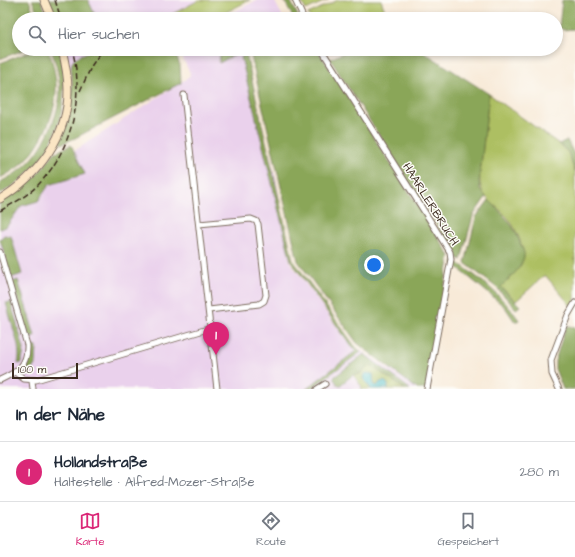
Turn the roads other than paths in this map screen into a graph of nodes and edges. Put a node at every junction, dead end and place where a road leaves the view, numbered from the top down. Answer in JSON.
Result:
{"nodes":[{"id":1,"x":44,"y":0,"type":"edge"},
{"id":2,"x":295,"y":0,"type":"edge"},
{"id":3,"x":49,"y":12,"type":"edge"},
{"id":4,"x":301,"y":12,"type":"edge"},
{"id":5,"x":64,"y":56,"type":"edge"},
{"id":6,"x":325,"y":56,"type":"edge"},
{"id":7,"x":184,"y":95,"type":"dead end"},
{"id":8,"x":0,"y":199,"type":"edge"},
{"id":9,"x":199,"y":224,"type":"junction"},
{"id":10,"x":0,"y":252,"type":"edge"},
{"id":11,"x":575,"y":303,"type":"edge"},
{"id":12,"x":209,"y":310,"type":"junction"},
{"id":13,"x":211,"y":328,"type":"junction"},
{"id":14,"x":16,"y":372,"type":"junction"},
{"id":15,"x":0,"y":380,"type":"edge"},
{"id":16,"x":32,"y":380,"type":"junction"},
{"id":17,"x":325,"y":384,"type":"dead end"},
{"id":18,"x":33,"y":389,"type":"edge"},
{"id":19,"x":217,"y":389,"type":"edge"},
{"id":20,"x":317,"y":389,"type":"edge"},
{"id":21,"x":426,"y":389,"type":"edge"},
{"id":22,"x":559,"y":389,"type":"edge"}],
"edges":[{"from":1,"to":3,"type":"main road"},
{"from":2,"to":4,"type":"street"},
{"from":5,"to":8,"type":"main road"},
{"from":6,"to":21,"type":"street","name":"HAARLERBRUCH"},
{"from":7,"to":9,"type":"street"},
{"from":9,"to":12,"type":"street"},
{"from":9,"to":12,"type":"street"},
{"from":10,"to":14,"type":"street"},
{"from":11,"to":22,"type":"street"},
{"from":12,"to":13,"type":"street"},
{"from":13,"to":16,"type":"street"},
{"from":13,"to":19,"type":"street"},
{"from":14,"to":15,"type":"street"},
{"from":14,"to":16,"type":"street"},
{"from":16,"to":18,"type":"street"},
{"from":17,"to":20,"type":"street"}]}
